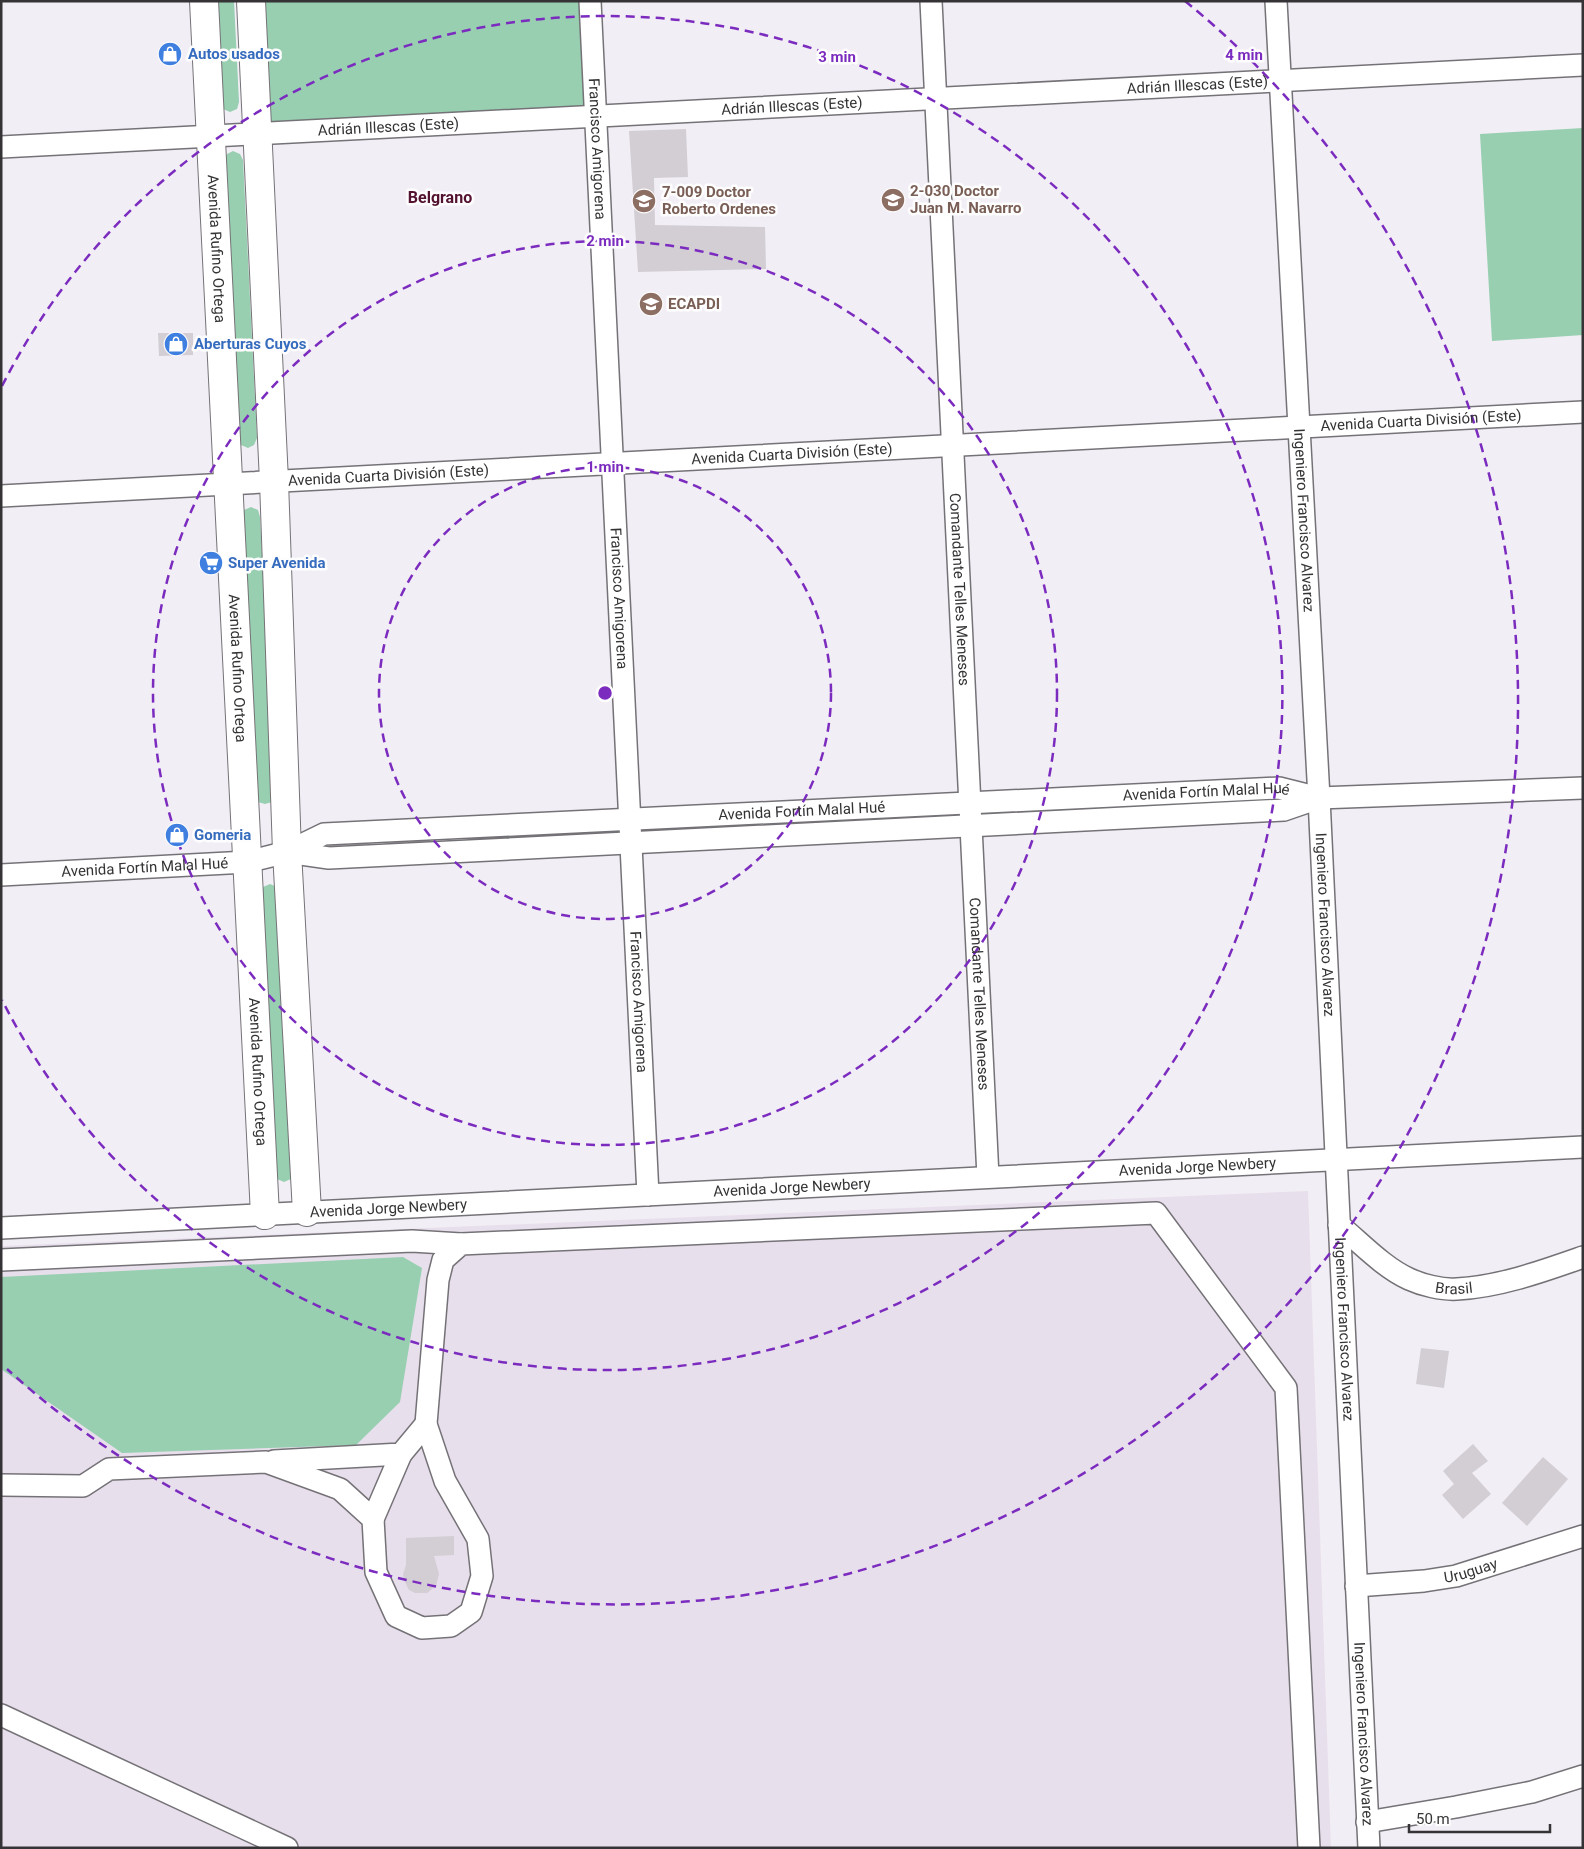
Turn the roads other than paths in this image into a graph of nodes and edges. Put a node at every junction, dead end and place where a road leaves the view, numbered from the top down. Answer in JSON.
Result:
{"nodes":[{"id":1,"x":204,"y":1,"type":"edge"},
{"id":2,"x":251,"y":1,"type":"edge"},
{"id":3,"x":590,"y":1,"type":"edge"},
{"id":4,"x":931,"y":1,"type":"edge"},
{"id":5,"x":1276,"y":1,"type":"edge"},
{"id":6,"x":1583,"y":66,"type":"edge"},
{"id":7,"x":1280,"y":81,"type":"junction"},
{"id":8,"x":936,"y":99,"type":"junction"},
{"id":9,"x":596,"y":116,"type":"junction"},
{"id":10,"x":258,"y":135,"type":"junction"},
{"id":11,"x":210,"y":136,"type":"junction"},
{"id":12,"x":1,"y":147,"type":"edge"},
{"id":13,"x":1583,"y":412,"type":"edge"},
{"id":14,"x":1298,"y":427,"type":"junction"},
{"id":15,"x":952,"y":445,"type":"junction"},
{"id":16,"x":613,"y":463,"type":"junction"},
{"id":17,"x":274,"y":481,"type":"junction"},
{"id":18,"x":228,"y":484,"type":"junction"},
{"id":19,"x":1,"y":496,"type":"edge"},
{"id":20,"x":1583,"y":788,"type":"edge"},
{"id":21,"x":1319,"y":798,"type":"junction"},
{"id":22,"x":970,"y":803,"type":"junction"},
{"id":23,"x":630,"y":819,"type":"junction"},
{"id":24,"x":971,"y":826,"type":"junction"},
{"id":25,"x":631,"y":843,"type":"junction"},
{"id":26,"x":287,"y":852,"type":"junction"},
{"id":27,"x":247,"y":862,"type":"junction"},
{"id":28,"x":1,"y":875,"type":"edge"},
{"id":29,"x":1583,"y":1147,"type":"edge"},
{"id":30,"x":1336,"y":1159,"type":"junction"},
{"id":31,"x":988,"y":1177,"type":"junction"},
{"id":32,"x":648,"y":1195,"type":"junction"},
{"id":33,"x":306,"y":1212,"type":"junction"},
{"id":34,"x":265,"y":1215,"type":"junction"},
{"id":35,"x":1339,"y":1225,"type":"junction"},
{"id":36,"x":1,"y":1228,"type":"edge"},
{"id":37,"x":461,"y":1244,"type":"junction"},
{"id":38,"x":1583,"y":1257,"type":"edge"},
{"id":39,"x":1,"y":1260,"type":"edge"},
{"id":40,"x":426,"y":1424,"type":"junction"},
{"id":41,"x":401,"y":1454,"type":"junction"},
{"id":42,"x":266,"y":1462,"type":"junction"},
{"id":43,"x":1,"y":1485,"type":"edge"},
{"id":44,"x":373,"y":1519,"type":"junction"},
{"id":45,"x":1583,"y":1536,"type":"edge"},
{"id":46,"x":1356,"y":1586,"type":"junction"},
{"id":47,"x":1,"y":1715,"type":"edge"},
{"id":48,"x":1583,"y":1776,"type":"edge"},
{"id":49,"x":1367,"y":1822,"type":"junction"},
{"id":50,"x":287,"y":1848,"type":"edge"},
{"id":51,"x":1308,"y":1848,"type":"edge"},
{"id":52,"x":1369,"y":1848,"type":"edge"}],
"edges":[{"from":1,"to":11,"type":"main road","name":"Avenida Rufino Ortega"},
{"from":2,"to":10,"type":"main road"},
{"from":3,"to":9,"type":"street","name":"Francisco Amigorena"},
{"from":4,"to":8,"type":"street","name":"Comandante Telles Meneses"},
{"from":5,"to":7,"type":"street","name":"Ingeniero Francisco Alvarez"},
{"from":6,"to":7,"type":"street","name":"Adrián Illescas (Este)"},
{"from":7,"to":8,"type":"street","name":"Adrián Illescas (Este)"},
{"from":7,"to":14,"type":"street","name":"Ingeniero Francisco Alvarez"},
{"from":8,"to":9,"type":"street","name":"Adrián Illescas (Este)"},
{"from":8,"to":15,"type":"street","name":"Comandante Telles Meneses"},
{"from":9,"to":10,"type":"street","name":"Adrián Illescas (Este)"},
{"from":9,"to":16,"type":"street","name":"Francisco Amigorena"},
{"from":10,"to":11,"type":"street","name":"Adrián Illescas (Este)"},
{"from":10,"to":17,"type":"main road"},
{"from":11,"to":12,"type":"street","name":"Adrián Illescas (Este)"},
{"from":11,"to":18,"type":"main road","name":"Avenida Rufino Ortega"},
{"from":13,"to":14,"type":"street","name":"Avenida Cuarta División (Este)"},
{"from":14,"to":15,"type":"street","name":"Avenida Cuarta División (Este)"},
{"from":14,"to":21,"type":"street","name":"Ingeniero Francisco Alvarez"},
{"from":15,"to":16,"type":"street","name":"Avenida Cuarta División (Este)"},
{"from":15,"to":22,"type":"street","name":"Comandante Telles Meneses"},
{"from":16,"to":17,"type":"street","name":"Avenida Cuarta División (Este)"},
{"from":16,"to":23,"type":"street","name":"Francisco Amigorena"},
{"from":17,"to":18,"type":"street","name":"Avenida Cuarta División (Este)"},
{"from":17,"to":26,"type":"main road"},
{"from":18,"to":19,"type":"street","name":"Avenida Cuarta División (Este)"},
{"from":18,"to":27,"type":"main road","name":"Avenida Rufino Ortega"},
{"from":20,"to":21,"type":"street","name":"Avenida Fortín Malal Hué"},
{"from":21,"to":22,"type":"street","name":"Avenida Fortín Malal Hué"},
{"from":21,"to":24,"type":"street","name":"Avenida Fortín Malal Hué"},
{"from":21,"to":30,"type":"street","name":"Ingeniero Francisco Alvarez"},
{"from":22,"to":23,"type":"street","name":"Avenida Fortín Malal Hué"},
{"from":22,"to":24,"type":"street","name":"Comandante Telles Meneses"},
{"from":23,"to":25,"type":"street","name":"Francisco Amigorena"},
{"from":23,"to":26,"type":"street","name":"Avenida Fortín Malal Hué"},
{"from":24,"to":25,"type":"street","name":"Avenida Fortín Malal Hué"},
{"from":24,"to":31,"type":"street","name":"Comandante Telles Meneses"},
{"from":25,"to":26,"type":"street","name":"Avenida Fortín Malal Hué"},
{"from":25,"to":32,"type":"street","name":"Francisco Amigorena"},
{"from":26,"to":27,"type":"street","name":"Avenida Fortín Malal Hué"},
{"from":26,"to":33,"type":"main road"},
{"from":27,"to":28,"type":"street","name":"Avenida Fortín Malal Hué"},
{"from":27,"to":34,"type":"main road","name":"Avenida Rufino Ortega"},
{"from":29,"to":30,"type":"street","name":"Avenida Jorge Newbery"},
{"from":30,"to":31,"type":"street","name":"Avenida Jorge Newbery"},
{"from":30,"to":35,"type":"street","name":"Ingeniero Francisco Alvarez"},
{"from":31,"to":32,"type":"street","name":"Avenida Jorge Newbery"},
{"from":32,"to":33,"type":"street","name":"Avenida Jorge Newbery"},
{"from":33,"to":34,"type":"street","name":"Avenida Jorge Newbery"},
{"from":34,"to":36,"type":"street","name":"Avenida Jorge Newbery"},
{"from":35,"to":38,"type":"street","name":"Brasil"},
{"from":35,"to":46,"type":"street","name":"Ingeniero Francisco Alvarez"},
{"from":37,"to":39,"type":"street"},
{"from":37,"to":40,"type":"street"},
{"from":37,"to":51,"type":"street"},
{"from":40,"to":41,"type":"street"},
{"from":40,"to":44,"type":"street"},
{"from":41,"to":42,"type":"street"},
{"from":41,"to":44,"type":"street"},
{"from":42,"to":43,"type":"street"},
{"from":42,"to":44,"type":"street"},
{"from":45,"to":46,"type":"street","name":"Uruguay"},
{"from":46,"to":49,"type":"street","name":"Ingeniero Francisco Alvarez"},
{"from":47,"to":50,"type":"street"},
{"from":48,"to":49,"type":"street"},
{"from":49,"to":52,"type":"street","name":"Ingeniero Francisco Alvarez"}]}
